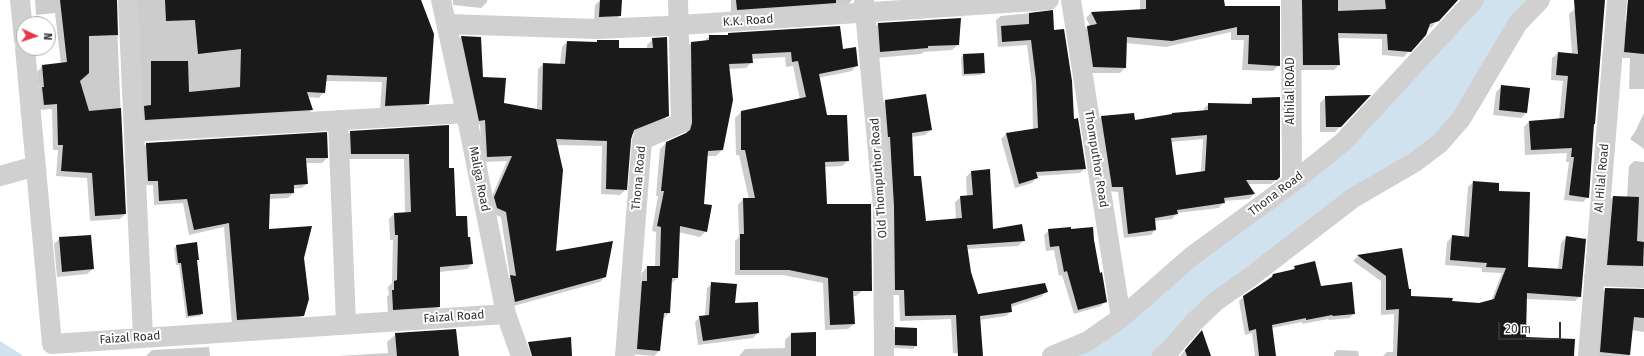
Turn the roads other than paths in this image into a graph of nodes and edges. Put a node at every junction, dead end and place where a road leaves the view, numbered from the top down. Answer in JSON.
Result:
{"nodes":[{"id":1,"x":20,"y":0,"type":"edge"},
{"id":2,"x":128,"y":0,"type":"edge"},
{"id":3,"x":441,"y":0,"type":"edge"},
{"id":4,"x":678,"y":0,"type":"edge"},
{"id":5,"x":1050,"y":0,"type":"edge"},
{"id":6,"x":1071,"y":0,"type":"edge"},
{"id":7,"x":1291,"y":0,"type":"edge"},
{"id":8,"x":1474,"y":0,"type":"edge"},
{"id":9,"x":1540,"y":0,"type":"edge"},
{"id":10,"x":1617,"y":0,"type":"edge"},
{"id":11,"x":864,"y":6,"type":"edge"},
{"id":12,"x":22,"y":16,"type":"edge"},
{"id":13,"x":447,"y":24,"type":"junction"},
{"id":14,"x":679,"y":26,"type":"junction"},
{"id":15,"x":26,"y":56,"type":"edge"},
{"id":16,"x":466,"y":112,"type":"junction"},
{"id":17,"x":338,"y":120,"type":"junction"},
{"id":18,"x":134,"y":132,"type":"junction"},
{"id":19,"x":36,"y":166,"type":"junction"},
{"id":20,"x":0,"y":176,"type":"edge"},
{"id":21,"x":1292,"y":183,"type":"junction"},
{"id":22,"x":1594,"y":276,"type":"junction"},
{"id":23,"x":1644,"y":278,"type":"edge"},
{"id":24,"x":506,"y":314,"type":"junction"},
{"id":25,"x":1121,"y":318,"type":"junction"},
{"id":26,"x":346,"y":324,"type":"junction"},
{"id":27,"x":143,"y":336,"type":"junction"},
{"id":28,"x":521,"y":356,"type":"edge"},
{"id":29,"x":625,"y":356,"type":"edge"},
{"id":30,"x":884,"y":356,"type":"edge"},
{"id":31,"x":1052,"y":356,"type":"edge"},
{"id":32,"x":1162,"y":356,"type":"edge"},
{"id":33,"x":1588,"y":356,"type":"edge"}],
"edges":[{"from":1,"to":12,"type":"street"},
{"from":2,"to":18,"type":"street"},
{"from":3,"to":13,"type":"street","name":"Maliga Road"},
{"from":4,"to":14,"type":"street","name":"Thona Road"},
{"from":5,"to":11,"type":"street","name":"K.K. Road"},
{"from":6,"to":25,"type":"street","name":"Thomputhor Road"},
{"from":7,"to":21,"type":"street","name":"Alhilal ROAD"},
{"from":8,"to":21,"type":"street","name":"Thona Road"},
{"from":9,"to":32,"type":"street"},
{"from":10,"to":22,"type":"street","name":"Al Hilal Road"},
{"from":11,"to":14,"type":"street","name":"K.K. Road"},
{"from":11,"to":30,"type":"street","name":"Old Thomputhor Road"},
{"from":13,"to":14,"type":"street","name":"K.K. Road"},
{"from":13,"to":16,"type":"street","name":"Maliga Road"},
{"from":14,"to":29,"type":"street","name":"Thona Road"},
{"from":15,"to":19,"type":"street","name":"Faizal Road"},
{"from":16,"to":17,"type":"street"},
{"from":16,"to":24,"type":"street","name":"Maliga Road"},
{"from":17,"to":18,"type":"street"},
{"from":17,"to":26,"type":"street"},
{"from":18,"to":27,"type":"street"},
{"from":19,"to":20,"type":"street"},
{"from":19,"to":27,"type":"street","name":"Faizal Road"},
{"from":21,"to":25,"type":"street","name":"Thona Road"},
{"from":22,"to":23,"type":"street"},
{"from":22,"to":33,"type":"street","name":"Al Hilal Road"},
{"from":24,"to":26,"type":"street","name":"Faizal Road"},
{"from":24,"to":28,"type":"street","name":"Maliga Road"},
{"from":25,"to":31,"type":"street","name":"Thona Road"},
{"from":26,"to":27,"type":"street","name":"Faizal Road"}]}
